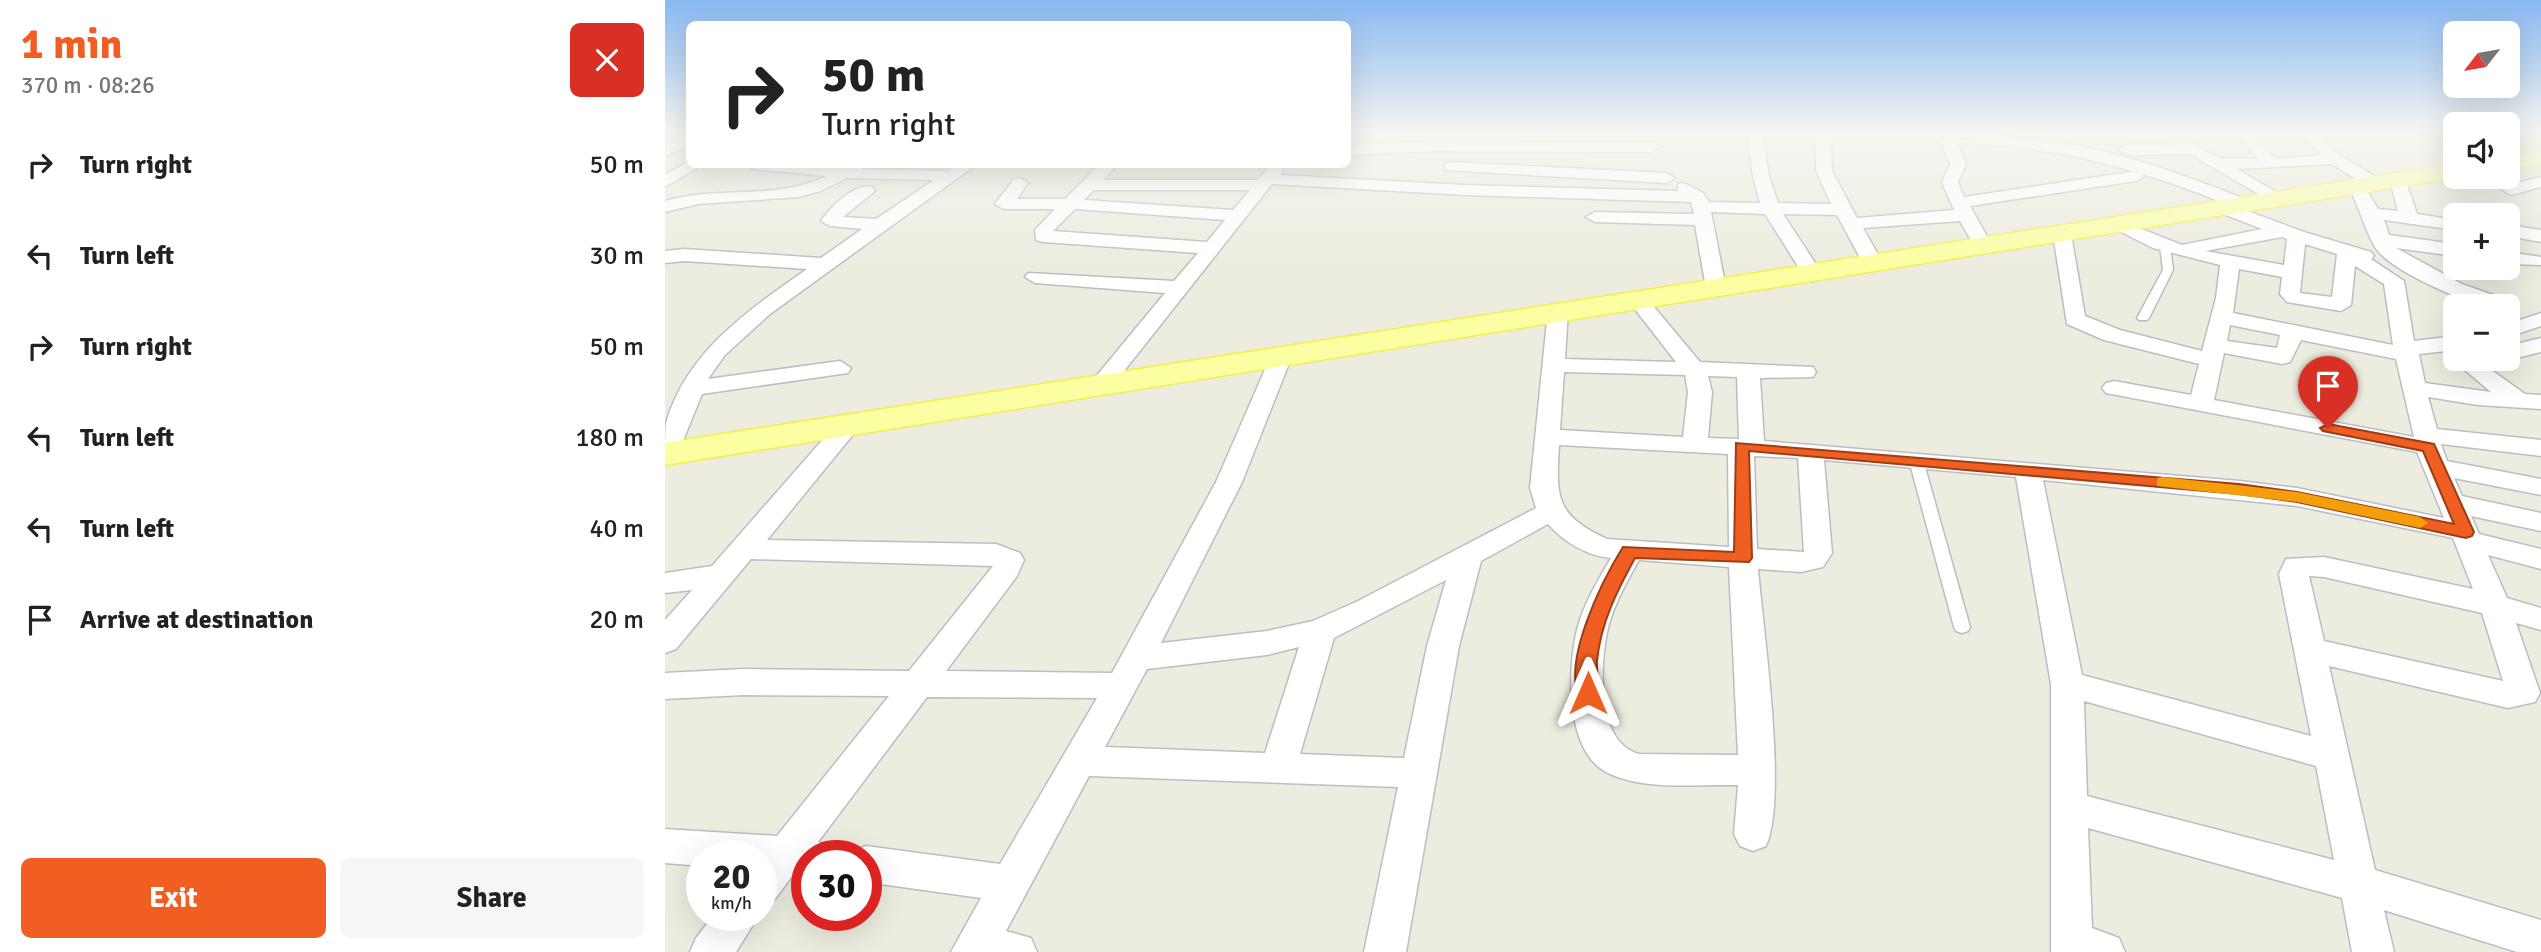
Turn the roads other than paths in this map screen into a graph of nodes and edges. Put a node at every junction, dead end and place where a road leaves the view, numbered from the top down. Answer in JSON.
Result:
{"nodes":[{"id":1,"x":832,"y":177,"type":"edge"},
{"id":2,"x":949,"y":177,"type":"edge"},
{"id":3,"x":1098,"y":177,"type":"edge"},
{"id":4,"x":1172,"y":177,"type":"edge"},
{"id":5,"x":1254,"y":177,"type":"edge"},
{"id":6,"x":1270,"y":177,"type":"edge"},
{"id":7,"x":1292,"y":177,"type":"edge"},
{"id":8,"x":1656,"y":177,"type":"edge"},
{"id":9,"x":1761,"y":177,"type":"edge"},
{"id":10,"x":1827,"y":177,"type":"edge"},
{"id":11,"x":1950,"y":177,"type":"edge"},
{"id":12,"x":2128,"y":177,"type":"edge"},
{"id":13,"x":2140,"y":177,"type":"edge"},
{"id":14,"x":2174,"y":177,"type":"edge"},
{"id":15,"x":2241,"y":177,"type":"edge"},
{"id":16,"x":2301,"y":177,"type":"edge"},
{"id":17,"x":2358,"y":177,"type":"edge"},
{"id":18,"x":2429,"y":177,"type":"edge"},
{"id":19,"x":1667,"y":178,"type":"joint"},
{"id":20,"x":2310,"y":182,"type":"dead end"},
{"id":21,"x":2541,"y":182,"type":"edge"},
{"id":22,"x":1020,"y":183,"type":"dead end"},
{"id":23,"x":1092,"y":185,"type":"junction"},
{"id":24,"x":1166,"y":185,"type":"junction"},
{"id":25,"x":2511,"y":190,"type":"dead end"},
{"id":26,"x":866,"y":191,"type":"dead end"},
{"id":27,"x":2375,"y":191,"type":"junction"},
{"id":28,"x":665,"y":192,"type":"edge"},
{"id":29,"x":705,"y":198,"type":"junction"},
{"id":30,"x":2277,"y":200,"type":"junction"},
{"id":31,"x":1073,"y":204,"type":"junction"},
{"id":32,"x":665,"y":207,"type":"edge"},
{"id":33,"x":1701,"y":208,"type":"junction"},
{"id":34,"x":2229,"y":208,"type":"junction"},
{"id":35,"x":1771,"y":209,"type":"junction"},
{"id":36,"x":1961,"y":209,"type":"junction"},
{"id":37,"x":1238,"y":216,"type":"junction"},
{"id":38,"x":1595,"y":217,"type":"dead end"},
{"id":39,"x":1845,"y":217,"type":"junction"},
{"id":40,"x":2409,"y":218,"type":"junction"},
{"id":41,"x":2443,"y":223,"type":"edge"},
{"id":42,"x":879,"y":225,"type":"junction"},
{"id":43,"x":2117,"y":226,"type":"junction"},
{"id":44,"x":2289,"y":233,"type":"junction"},
{"id":45,"x":2520,"y":233,"type":"edge"},
{"id":46,"x":2062,"y":234,"type":"junction"},
{"id":47,"x":2541,"y":236,"type":"edge"},
{"id":48,"x":2382,"y":240,"type":"junction"},
{"id":49,"x":1984,"y":247,"type":"junction"},
{"id":50,"x":1213,"y":248,"type":"junction"},
{"id":51,"x":2171,"y":248,"type":"junction"},
{"id":52,"x":2443,"y":248,"type":"edge"},
{"id":53,"x":2347,"y":253,"type":"junction"},
{"id":54,"x":665,"y":257,"type":"edge"},
{"id":55,"x":2394,"y":257,"type":"junction"},
{"id":56,"x":2520,"y":259,"type":"edge"},
{"id":57,"x":2230,"y":261,"type":"junction"},
{"id":58,"x":2534,"y":261,"type":"dead end"},
{"id":59,"x":825,"y":264,"type":"junction"},
{"id":60,"x":1874,"y":265,"type":"junction"},
{"id":61,"x":2293,"y":273,"type":"junction"},
{"id":62,"x":1813,"y":275,"type":"junction"},
{"id":63,"x":1035,"y":277,"type":"dead end"},
{"id":64,"x":1181,"y":288,"type":"junction"},
{"id":65,"x":1716,"y":288,"type":"junction"},
{"id":66,"x":2473,"y":294,"type":"edge"},
{"id":67,"x":1637,"y":299,"type":"junction"},
{"id":68,"x":2520,"y":308,"type":"edge"},
{"id":69,"x":2541,"y":309,"type":"edge"},
{"id":70,"x":1558,"y":311,"type":"junction"},
{"id":71,"x":2520,"y":312,"type":"edge"},
{"id":72,"x":2222,"y":317,"type":"junction"},
{"id":73,"x":2143,"y":318,"type":"dead end"},
{"id":74,"x":2541,"y":319,"type":"edge"},
{"id":75,"x":2520,"y":327,"type":"edge"},
{"id":76,"x":2291,"y":331,"type":"junction"},
{"id":77,"x":2443,"y":345,"type":"edge"},
{"id":78,"x":2541,"y":345,"type":"edge"},
{"id":79,"x":2520,"y":350,"type":"edge"},
{"id":80,"x":2407,"y":352,"type":"junction"},
{"id":81,"x":2213,"y":353,"type":"junction"},
{"id":82,"x":1281,"y":356,"type":"junction"},
{"id":83,"x":1554,"y":366,"type":"junction"},
{"id":84,"x":841,"y":368,"type":"dead end"},
{"id":85,"x":1695,"y":371,"type":"junction"},
{"id":86,"x":1748,"y":371,"type":"junction"},
{"id":87,"x":2479,"y":371,"type":"edge"},
{"id":88,"x":1805,"y":372,"type":"dead end"},
{"id":89,"x":1101,"y":385,"type":"junction"},
{"id":90,"x":694,"y":388,"type":"junction"},
{"id":91,"x":2114,"y":388,"type":"dead end"},
{"id":92,"x":2414,"y":388,"type":"junction"},
{"id":93,"x":2530,"y":401,"type":"edge"},
{"id":94,"x":2201,"y":404,"type":"junction"},
{"id":95,"x":848,"y":426,"type":"junction"},
{"id":96,"x":1549,"y":436,"type":"junction"},
{"id":97,"x":1695,"y":442,"type":"junction"},
{"id":98,"x":1747,"y":446,"type":"junction"},
{"id":99,"x":2541,"y":448,"type":"edge"},
{"id":100,"x":2430,"y":450,"type":"junction"},
{"id":101,"x":1810,"y":451,"type":"junction"},
{"id":102,"x":665,"y":454,"type":"edge"},
{"id":103,"x":1916,"y":460,"type":"junction"},
{"id":104,"x":2028,"y":470,"type":"junction"},
{"id":105,"x":2541,"y":487,"type":"edge"},
{"id":106,"x":2453,"y":503,"type":"junction"},
{"id":107,"x":1551,"y":511,"type":"junction"},
{"id":108,"x":2541,"y":522,"type":"edge"},
{"id":109,"x":2467,"y":537,"type":"junction"},
{"id":110,"x":745,"y":549,"type":"junction"},
{"id":111,"x":1629,"y":551,"type":"junction"},
{"id":112,"x":1468,"y":555,"type":"junction"},
{"id":113,"x":1743,"y":558,"type":"junction"},
{"id":114,"x":2541,"y":559,"type":"edge"},
{"id":115,"x":723,"y":575,"type":"junction"},
{"id":116,"x":665,"y":583,"type":"edge"},
{"id":117,"x":2495,"y":605,"type":"junction"},
{"id":118,"x":2541,"y":619,"type":"edge"},
{"id":119,"x":1962,"y":627,"type":"dead end"},
{"id":120,"x":1320,"y":631,"type":"junction"},
{"id":121,"x":665,"y":641,"type":"edge"},
{"id":122,"x":2310,"y":650,"type":"junction"},
{"id":123,"x":1130,"y":672,"type":"junction"},
{"id":124,"x":916,"y":683,"type":"junction"},
{"id":125,"x":2067,"y":684,"type":"junction"},
{"id":126,"x":665,"y":686,"type":"edge"},
{"id":127,"x":2332,"y":756,"type":"junction"},
{"id":128,"x":1080,"y":761,"type":"junction"},
{"id":129,"x":1278,"y":767,"type":"junction"},
{"id":130,"x":1757,"y":770,"type":"junction"},
{"id":131,"x":1417,"y":773,"type":"junction"},
{"id":132,"x":2069,"y":807,"type":"junction"},
{"id":133,"x":1753,"y":834,"type":"dead end"},
{"id":134,"x":808,"y":840,"type":"edge"},
{"id":135,"x":665,"y":846,"type":"edge"},
{"id":136,"x":791,"y":854,"type":"edge"},
{"id":137,"x":791,"y":860,"type":"edge"},
{"id":138,"x":882,"y":866,"type":"edge"},
{"id":139,"x":777,"y":872,"type":"edge"},
{"id":140,"x":1011,"y":884,"type":"junction"},
{"id":141,"x":2358,"y":884,"type":"junction"},
{"id":142,"x":727,"y":931,"type":"edge"},
{"id":143,"x":2541,"y":940,"type":"edge"},
{"id":144,"x":974,"y":949,"type":"edge"},
{"id":145,"x":2083,"y":949,"type":"edge"},
{"id":146,"x":711,"y":952,"type":"edge"},
{"id":147,"x":1017,"y":952,"type":"edge"},
{"id":148,"x":1385,"y":952,"type":"edge"},
{"id":149,"x":2373,"y":952,"type":"edge"}],
"edges":[{"from":1,"to":29,"type":"street"},
{"from":2,"to":42,"type":"street"},
{"from":3,"to":23,"type":"street"},
{"from":4,"to":24,"type":"street"},
{"from":5,"to":24,"type":"street"},
{"from":6,"to":37,"type":"street"},
{"from":7,"to":33,"type":"street"},
{"from":8,"to":19,"type":"street"},
{"from":9,"to":35,"type":"street"},
{"from":10,"to":39,"type":"street"},
{"from":11,"to":36,"type":"street"},
{"from":12,"to":36,"type":"street"},
{"from":13,"to":34,"type":"street"},
{"from":14,"to":34,"type":"street"},
{"from":15,"to":30,"type":"street"},
{"from":16,"to":20,"type":"street"},
{"from":17,"to":27,"type":"street"},
{"from":18,"to":27,"type":"main road"},
{"from":19,"to":33,"type":"street"},
{"from":21,"to":25,"type":"street"},
{"from":22,"to":31,"type":"street"},
{"from":23,"to":24,"type":"street"},
{"from":23,"to":31,"type":"street"},
{"from":26,"to":42,"type":"street"},
{"from":27,"to":30,"type":"main road"},
{"from":27,"to":40,"type":"street"},
{"from":27,"to":40,"type":"street"},
{"from":27,"to":48,"type":"street"},
{"from":28,"to":29,"type":"street"},
{"from":29,"to":32,"type":"street"},
{"from":30,"to":34,"type":"main road"},
{"from":31,"to":37,"type":"street"},
{"from":31,"to":50,"type":"street"},
{"from":33,"to":35,"type":"street"},
{"from":33,"to":38,"type":"street"},
{"from":33,"to":65,"type":"street"},
{"from":34,"to":43,"type":"main road"},
{"from":34,"to":44,"type":"street"},
{"from":35,"to":39,"type":"street"},
{"from":35,"to":62,"type":"street"},
{"from":36,"to":39,"type":"street"},
{"from":36,"to":49,"type":"street"},
{"from":37,"to":50,"type":"street"},
{"from":39,"to":60,"type":"street"},
{"from":40,"to":41,"type":"street"},
{"from":42,"to":59,"type":"street"},
{"from":43,"to":46,"type":"main road"},
{"from":43,"to":51,"type":"street"},
{"from":44,"to":51,"type":"street"},
{"from":44,"to":53,"type":"street"},
{"from":44,"to":61,"type":"street"},
{"from":45,"to":47,"type":"street"},
{"from":46,"to":49,"type":"main road"},
{"from":46,"to":81,"type":"street"},
{"from":48,"to":52,"type":"street"},
{"from":48,"to":55,"type":"street"},
{"from":49,"to":60,"type":"main road"},
{"from":50,"to":64,"type":"street"},
{"from":51,"to":57,"type":"street"},
{"from":51,"to":73,"type":"lane"},
{"from":53,"to":55,"type":"street"},
{"from":53,"to":61,"type":"street"},
{"from":53,"to":80,"type":"street"},
{"from":54,"to":59,"type":"street"},
{"from":55,"to":66,"type":"street"},
{"from":56,"to":58,"type":"street"},
{"from":57,"to":61,"type":"street"},
{"from":57,"to":72,"type":"street"},
{"from":59,"to":90,"type":"street"},
{"from":60,"to":62,"type":"main road"},
{"from":62,"to":65,"type":"main road"},
{"from":63,"to":64,"type":"street"},
{"from":64,"to":89,"type":"street"},
{"from":65,"to":67,"type":"main road"},
{"from":67,"to":70,"type":"main road"},
{"from":67,"to":85,"type":"street"},
{"from":68,"to":69,"type":"street"},
{"from":70,"to":82,"type":"main road"},
{"from":70,"to":83,"type":"street"},
{"from":71,"to":74,"type":"street"},
{"from":72,"to":76,"type":"street"},
{"from":72,"to":81,"type":"street"},
{"from":74,"to":75,"type":"street"},
{"from":76,"to":80,"type":"street"},
{"from":76,"to":81,"type":"street"},
{"from":77,"to":80,"type":"street"},
{"from":78,"to":79,"type":"street"},
{"from":80,"to":92,"type":"street"},
{"from":81,"to":94,"type":"street"},
{"from":82,"to":89,"type":"main road"},
{"from":82,"to":123,"type":"street"},
{"from":83,"to":85,"type":"street"},
{"from":83,"to":96,"type":"street"},
{"from":84,"to":90,"type":"street"},
{"from":85,"to":86,"type":"street"},
{"from":85,"to":97,"type":"street"},
{"from":86,"to":88,"type":"street"},
{"from":86,"to":98,"type":"street"},
{"from":87,"to":93,"type":"street"},
{"from":89,"to":95,"type":"main road"},
{"from":90,"to":102,"type":"street"},
{"from":91,"to":94,"type":"street"},
{"from":92,"to":93,"type":"street"},
{"from":92,"to":100,"type":"street"},
{"from":94,"to":100,"type":"street"},
{"from":95,"to":102,"type":"main road"},
{"from":95,"to":110,"type":"street"},
{"from":96,"to":97,"type":"street"},
{"from":96,"to":107,"type":"street"},
{"from":97,"to":98,"type":"street"},
{"from":98,"to":101,"type":"street"},
{"from":98,"to":113,"type":"street"},
{"from":99,"to":100,"type":"street"},
{"from":100,"to":105,"type":"street"},
{"from":100,"to":106,"type":"street"},
{"from":101,"to":103,"type":"street"},
{"from":101,"to":113,"type":"street"},
{"from":103,"to":104,"type":"street"},
{"from":103,"to":119,"type":"lane"},
{"from":104,"to":109,"type":"street"},
{"from":104,"to":125,"type":"street"},
{"from":106,"to":108,"type":"street"},
{"from":106,"to":109,"type":"street"},
{"from":107,"to":111,"type":"street"},
{"from":107,"to":112,"type":"street"},
{"from":109,"to":114,"type":"street"},
{"from":109,"to":117,"type":"street"},
{"from":110,"to":115,"type":"street"},
{"from":110,"to":124,"type":"street"},
{"from":111,"to":113,"type":"street"},
{"from":111,"to":130,"type":"street"},
{"from":112,"to":120,"type":"street"},
{"from":112,"to":131,"type":"street"},
{"from":113,"to":130,"type":"street"},
{"from":115,"to":116,"type":"street"},
{"from":115,"to":121,"type":"street"},
{"from":117,"to":118,"type":"street"},
{"from":117,"to":122,"type":"street"},
{"from":117,"to":122,"type":"street"},
{"from":120,"to":123,"type":"street"},
{"from":120,"to":129,"type":"street"},
{"from":122,"to":127,"type":"street"},
{"from":123,"to":124,"type":"street"},
{"from":123,"to":128,"type":"street"},
{"from":124,"to":126,"type":"street"},
{"from":124,"to":134,"type":"street"},
{"from":125,"to":127,"type":"street"},
{"from":125,"to":132,"type":"street"},
{"from":127,"to":141,"type":"street"},
{"from":128,"to":129,"type":"street"},
{"from":128,"to":140,"type":"street"},
{"from":129,"to":131,"type":"street"},
{"from":130,"to":133,"type":"street"},
{"from":131,"to":148,"type":"street"},
{"from":132,"to":141,"type":"street"},
{"from":132,"to":145,"type":"street"},
{"from":135,"to":136,"type":"street"},
{"from":137,"to":139,"type":"street"},
{"from":138,"to":140,"type":"street"},
{"from":140,"to":144,"type":"street"},
{"from":141,"to":143,"type":"street"},
{"from":141,"to":149,"type":"street"},
{"from":142,"to":146,"type":"street"},
{"from":144,"to":147,"type":"street"}]}
